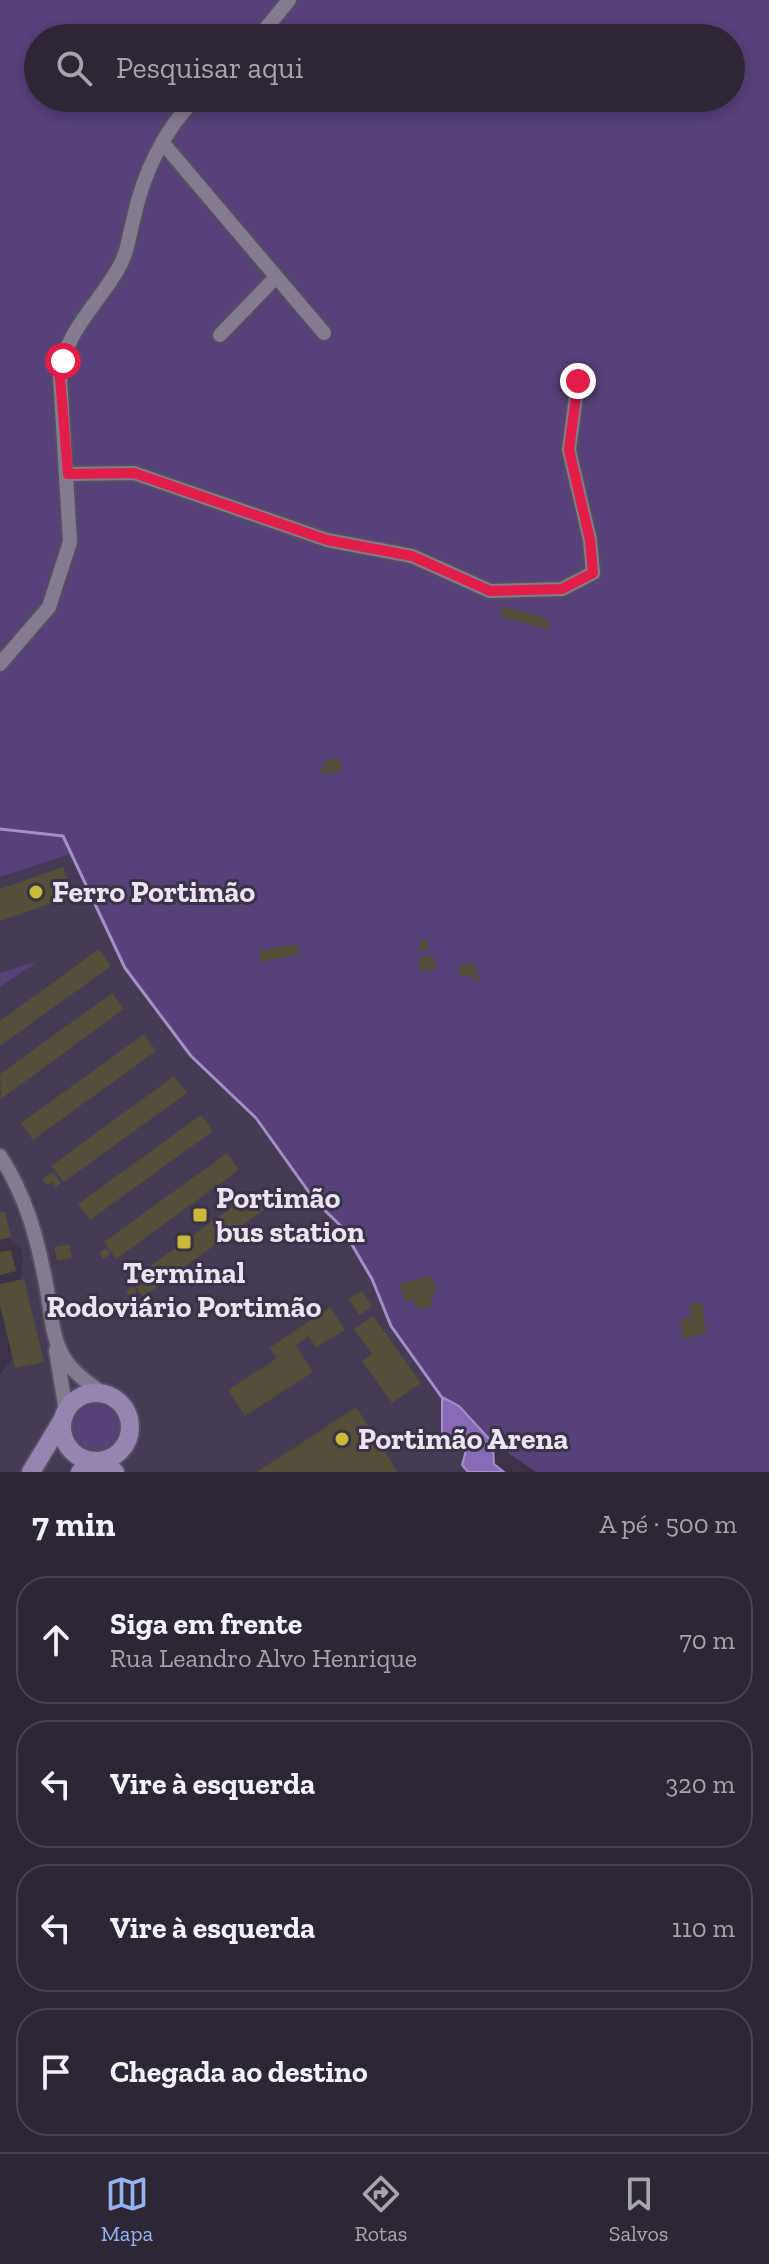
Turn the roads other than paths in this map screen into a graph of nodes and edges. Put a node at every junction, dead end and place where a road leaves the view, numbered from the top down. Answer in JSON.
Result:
{"nodes":[{"id":1,"x":289,"y":0,"type":"edge"},
{"id":2,"x":269,"y":24,"type":"edge"},
{"id":3,"x":183,"y":112,"type":"edge"},
{"id":4,"x":162,"y":142,"type":"junction"},
{"id":5,"x":276,"y":277,"type":"junction"},
{"id":6,"x":324,"y":333,"type":"dead end"},
{"id":7,"x":220,"y":335,"type":"dead end"},
{"id":8,"x":578,"y":381,"type":"dead end"},
{"id":9,"x":68,"y":474,"type":"junction"},
{"id":10,"x":0,"y":664,"type":"edge"},
{"id":11,"x":0,"y":1156,"type":"edge"},
{"id":12,"x":54,"y":1329,"type":"junction"},
{"id":13,"x":104,"y":1394,"type":"junction"},
{"id":14,"x":65,"y":1415,"type":"junction"},
{"id":15,"x":126,"y":1444,"type":"junction"},
{"id":16,"x":87,"y":1466,"type":"edge"},
{"id":17,"x":31,"y":1472,"type":"edge"},
{"id":18,"x":115,"y":1472,"type":"edge"},
{"id":19,"x":126,"y":1472,"type":"edge"}],
"edges":[{"from":1,"to":2,"type":"street"},
{"from":3,"to":4,"type":"street"},
{"from":4,"to":5,"type":"street"},
{"from":4,"to":9,"type":"street"},
{"from":5,"to":6,"type":"street"},
{"from":5,"to":7,"type":"street"},
{"from":8,"to":9,"type":"street"},
{"from":9,"to":10,"type":"street"},
{"from":11,"to":12,"type":"street"},
{"from":12,"to":13,"type":"street"},
{"from":12,"to":14,"type":"street"},
{"from":13,"to":14,"type":"main road"},
{"from":13,"to":15,"type":"main road"},
{"from":14,"to":16,"type":"main road"},
{"from":14,"to":17,"type":"main road"},
{"from":15,"to":16,"type":"main road"},
{"from":15,"to":19,"type":"main road"},
{"from":16,"to":18,"type":"main road"}]}
